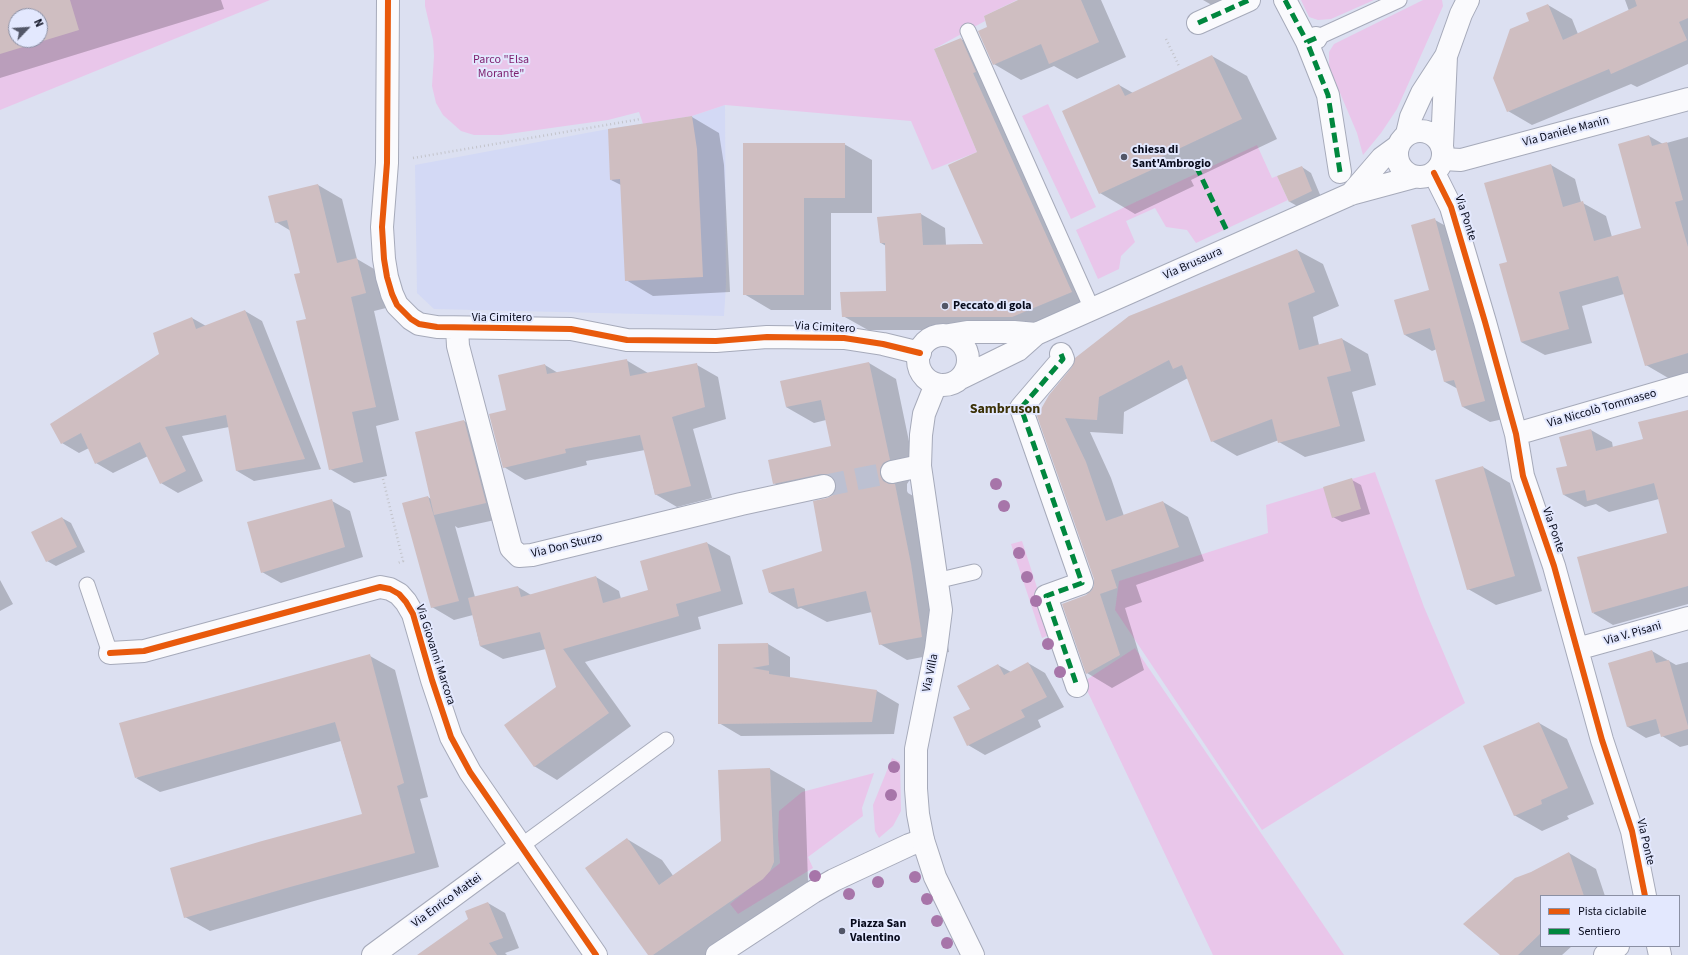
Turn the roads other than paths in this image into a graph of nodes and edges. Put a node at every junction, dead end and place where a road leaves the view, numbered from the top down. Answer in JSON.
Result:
{"nodes":[{"id":1,"x":388,"y":0,"type":"edge"},
{"id":2,"x":1249,"y":0,"type":"edge"},
{"id":3,"x":1285,"y":0,"type":"edge"},
{"id":4,"x":1399,"y":0,"type":"edge"},
{"id":5,"x":1468,"y":0,"type":"edge"},
{"id":6,"x":1198,"y":23,"type":"dead end"},
{"id":7,"x":968,"y":31,"type":"dead end"},
{"id":8,"x":1312,"y":40,"type":"junction"},
{"id":9,"x":1446,"y":56,"type":"junction"},
{"id":10,"x":1688,"y":99,"type":"edge"},
{"id":11,"x":1402,"y":141,"type":"junction"},
{"id":12,"x":1433,"y":164,"type":"junction"},
{"id":13,"x":1340,"y":172,"type":"dead end"},
{"id":14,"x":1351,"y":194,"type":"junction"},
{"id":15,"x":1092,"y":309,"type":"junction"},
{"id":16,"x":457,"y":328,"type":"junction"},
{"id":17,"x":1036,"y":334,"type":"junction"},
{"id":18,"x":949,"y":335,"type":"junction"},
{"id":19,"x":920,"y":353,"type":"junction"},
{"id":20,"x":1061,"y":354,"type":"dead end"},
{"id":21,"x":961,"y":378,"type":"junction"},
{"id":22,"x":936,"y":384,"type":"junction"},
{"id":23,"x":1688,"y":384,"type":"edge"},
{"id":24,"x":1516,"y":434,"type":"junction"},
{"id":25,"x":920,"y":466,"type":"junction"},
{"id":26,"x":892,"y":472,"type":"tunnel mouth"},
{"id":27,"x":824,"y":486,"type":"tunnel mouth"},
{"id":28,"x":974,"y":572,"type":"dead end"},
{"id":29,"x":936,"y":581,"type":"junction"},
{"id":30,"x":86,"y":585,"type":"dead end"},
{"id":31,"x":1688,"y":618,"type":"edge"},
{"id":32,"x":1577,"y":649,"type":"junction"},
{"id":33,"x":110,"y":652,"type":"joint"},
{"id":34,"x":1077,"y":686,"type":"dead end"},
{"id":35,"x":666,"y":740,"type":"dead end"},
{"id":36,"x":923,"y":840,"type":"junction"},
{"id":37,"x":521,"y":846,"type":"junction"},
{"id":38,"x":1645,"y":895,"type":"edge"},
{"id":39,"x":1617,"y":947,"type":"edge"},
{"id":40,"x":722,"y":954,"type":"edge"},
{"id":41,"x":373,"y":955,"type":"edge"},
{"id":42,"x":596,"y":955,"type":"edge"},
{"id":43,"x":973,"y":955,"type":"edge"},
{"id":44,"x":1605,"y":955,"type":"edge"}],
"edges":[{"from":1,"to":16,"type":"street","name":"Via Cimitero"},
{"from":2,"to":6,"type":"street"},
{"from":3,"to":8,"type":"street"},
{"from":4,"to":8,"type":"lane"},
{"from":5,"to":9,"type":"street"},
{"from":7,"to":15,"type":"lane"},
{"from":8,"to":13,"type":"street"},
{"from":9,"to":11,"type":"street"},
{"from":9,"to":12,"type":"street"},
{"from":10,"to":12,"type":"street","name":"Via Daniele Manin"},
{"from":11,"to":12,"type":"street"},
{"from":11,"to":12,"type":"street"},
{"from":11,"to":14,"type":"street","name":"Via Brusaura"},
{"from":12,"to":14,"type":"street","name":"Via Brusaura"},
{"from":12,"to":24,"type":"street","name":"Via Ponte"},
{"from":14,"to":15,"type":"street","name":"Via Brusaura"},
{"from":15,"to":17,"type":"street","name":"Via Brusaura"},
{"from":16,"to":19,"type":"street","name":"Via Cimitero"},
{"from":16,"to":27,"type":"street","name":"Via Don Sturzo"},
{"from":17,"to":18,"type":"street","name":"Via Brusaura"},
{"from":17,"to":21,"type":"street","name":"Via Brusaura"},
{"from":18,"to":19,"type":"street","name":"Via Brusaura"},
{"from":18,"to":21,"type":"street"},
{"from":19,"to":22,"type":"street"},
{"from":20,"to":34,"type":"street"},
{"from":21,"to":22,"type":"street","name":"Via Brusaura"},
{"from":22,"to":25,"type":"street","name":"Via Villa"},
{"from":23,"to":24,"type":"street","name":"Via Niccolò Tommaseo"},
{"from":24,"to":32,"type":"street","name":"Via Ponte"},
{"from":25,"to":26,"type":"street"},
{"from":25,"to":29,"type":"street","name":"Via Villa"},
{"from":28,"to":29,"type":"lane"},
{"from":29,"to":36,"type":"street","name":"Via Villa"},
{"from":30,"to":33,"type":"lane"},
{"from":31,"to":32,"type":"street","name":"Via V. Pisani"},
{"from":32,"to":38,"type":"street","name":"Via Ponte"},
{"from":33,"to":37,"type":"street","name":"Via Giovanni Marcora"},
{"from":35,"to":37,"type":"lane"},
{"from":36,"to":40,"type":"street"},
{"from":36,"to":43,"type":"street","name":"Via Villa"},
{"from":37,"to":41,"type":"street","name":"Via Enrico Mattei"},
{"from":37,"to":42,"type":"street","name":"Via Giovanni Marcora"},
{"from":39,"to":44,"type":"street"}]}
